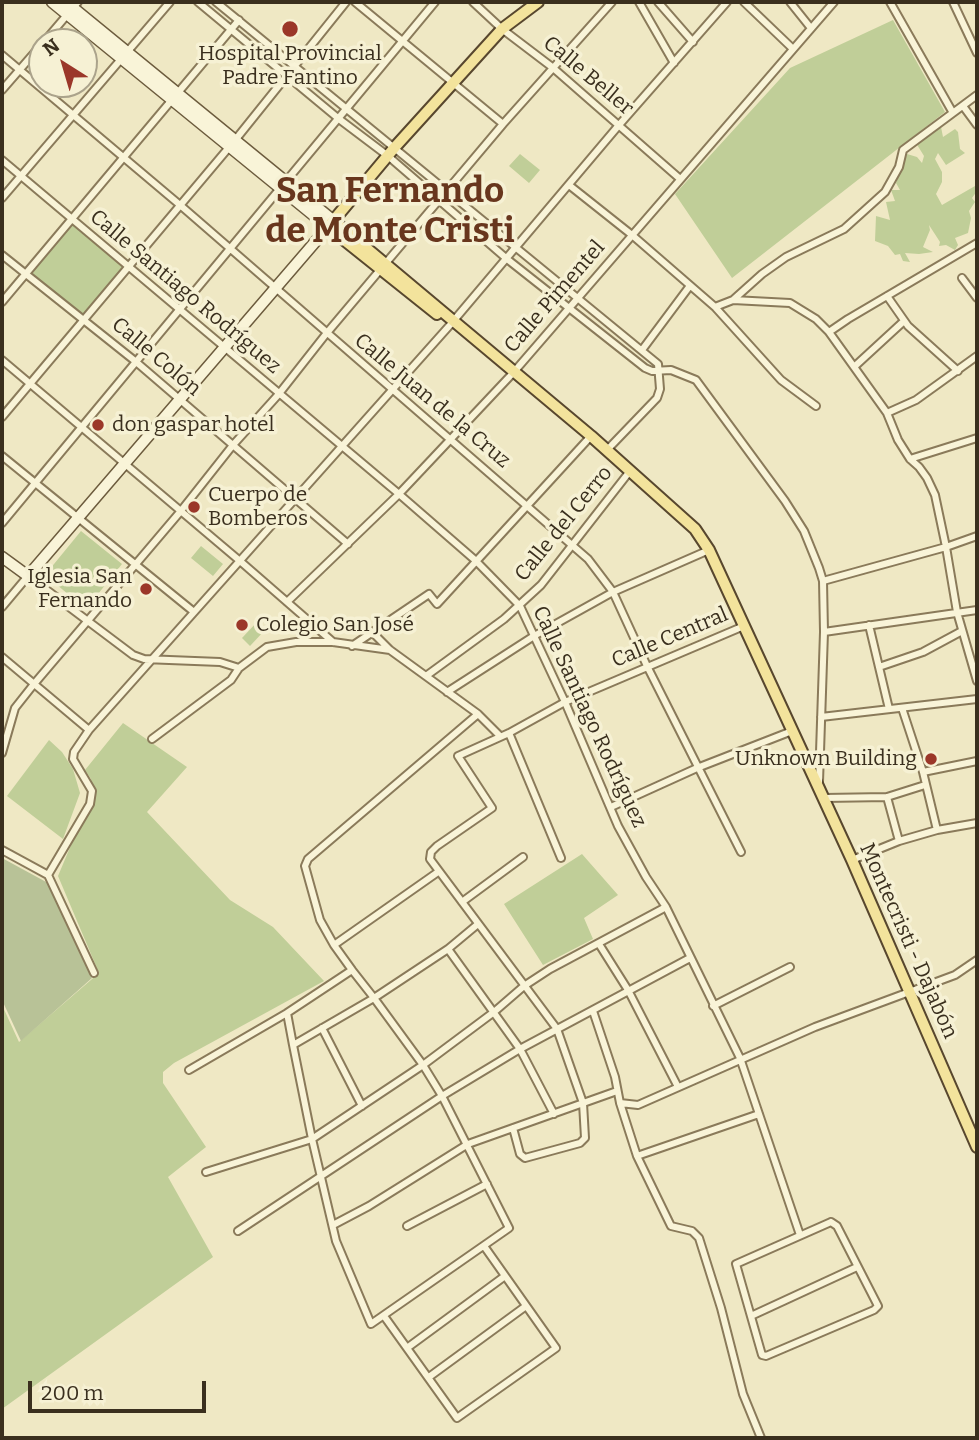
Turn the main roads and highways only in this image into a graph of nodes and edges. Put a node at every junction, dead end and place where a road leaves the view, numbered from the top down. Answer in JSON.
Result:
{"nodes":[{"id":1,"x":538,"y":2,"type":"edge"},
{"id":2,"x":977,"y":1147,"type":"edge"}],
"edges":[{"from":1,"to":2,"type":"main road","name":"Montecristi - Dajabón"}]}
